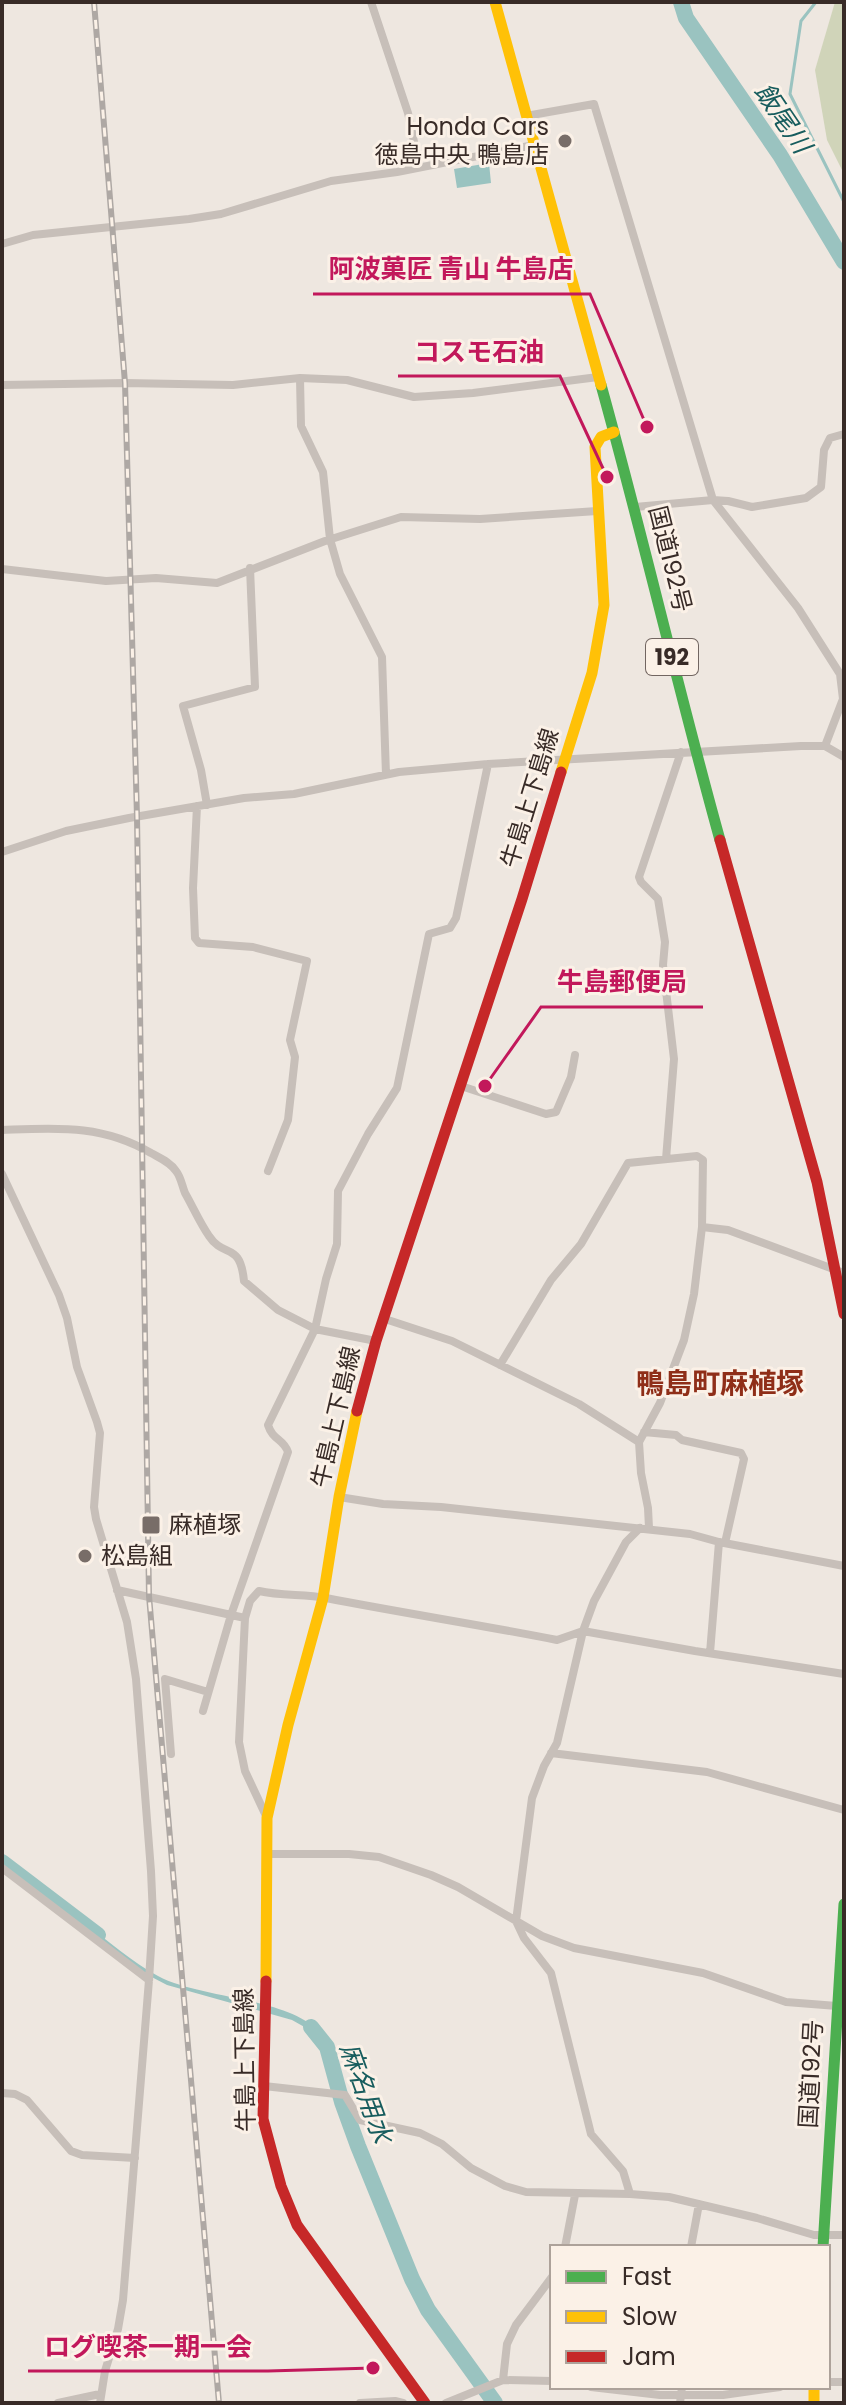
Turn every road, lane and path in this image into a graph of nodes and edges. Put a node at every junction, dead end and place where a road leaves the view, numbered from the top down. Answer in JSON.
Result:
{"nodes":[{"id":1,"x":371,"y":2,"type":"edge"},
{"id":2,"x":495,"y":2,"type":"edge"},
{"id":3,"x":526,"y":116,"type":"junction"},
{"id":4,"x":534,"y":145,"type":"junction"},
{"id":5,"x":419,"y":166,"type":"junction"},
{"id":6,"x":2,"y":244,"type":"edge"},
{"id":7,"x":598,"y":377,"type":"junction"},
{"id":8,"x":300,"y":378,"type":"junction"},
{"id":9,"x":2,"y":385,"type":"edge"},
{"id":10,"x":614,"y":432,"type":"junction"},
{"id":11,"x":844,"y":434,"type":"edge"},
{"id":12,"x":713,"y":500,"type":"junction"},
{"id":13,"x":635,"y":507,"type":"junction"},
{"id":14,"x":597,"y":511,"type":"junction"},
{"id":15,"x":330,"y":539,"type":"junction"},
{"id":16,"x":250,"y":568,"type":"junction"},
{"id":17,"x":2,"y":569,"type":"edge"},
{"id":18,"x":828,"y":748,"type":"junction"},
{"id":19,"x":681,"y":752,"type":"junction"},
{"id":20,"x":696,"y":753,"type":"junction"},
{"id":21,"x":844,"y":757,"type":"edge"},
{"id":22,"x":565,"y":759,"type":"junction"},
{"id":23,"x":488,"y":764,"type":"junction"},
{"id":24,"x":386,"y":775,"type":"junction"},
{"id":25,"x":202,"y":806,"type":"junction"},
{"id":26,"x":2,"y":852,"type":"edge"},
{"id":27,"x":575,"y":1055,"type":"dead end"},
{"id":28,"x":461,"y":1086,"type":"junction"},
{"id":29,"x":2,"y":1130,"type":"edge"},
{"id":30,"x":666,"y":1159,"type":"junction"},
{"id":31,"x":268,"y":1171,"type":"dead end"},
{"id":32,"x":2,"y":1174,"type":"edge"},
{"id":33,"x":702,"y":1227,"type":"junction"},
{"id":34,"x":840,"y":1272,"type":"edge"},
{"id":35,"x":844,"y":1314,"type":"edge"},
{"id":36,"x":385,"y":1319,"type":"junction"},
{"id":37,"x":315,"y":1329,"type":"junction"},
{"id":38,"x":376,"y":1341,"type":"junction"},
{"id":39,"x":500,"y":1365,"type":"junction"},
{"id":40,"x":644,"y":1432,"type":"junction"},
{"id":41,"x":639,"y":1442,"type":"junction"},
{"id":42,"x":339,"y":1497,"type":"junction"},
{"id":43,"x":644,"y":1528,"type":"junction"},
{"id":44,"x":722,"y":1542,"type":"junction"},
{"id":45,"x":844,"y":1566,"type":"edge"},
{"id":46,"x":117,"y":1590,"type":"junction"},
{"id":47,"x":323,"y":1598,"type":"junction"},
{"id":48,"x":231,"y":1615,"type":"junction"},
{"id":49,"x":245,"y":1618,"type":"junction"},
{"id":50,"x":583,"y":1631,"type":"junction"},
{"id":51,"x":710,"y":1653,"type":"junction"},
{"id":52,"x":844,"y":1674,"type":"edge"},
{"id":53,"x":208,"y":1692,"type":"junction"},
{"id":54,"x":203,"y":1711,"type":"dead end"},
{"id":55,"x":551,"y":1753,"type":"junction"},
{"id":56,"x":171,"y":1754,"type":"dead end"},
{"id":57,"x":844,"y":1810,"type":"edge"},
{"id":58,"x":267,"y":1818,"type":"junction"},
{"id":59,"x":268,"y":1854,"type":"junction"},
{"id":60,"x":2,"y":1868,"type":"edge"},
{"id":61,"x":844,"y":1904,"type":"edge"},
{"id":62,"x":516,"y":1921,"type":"junction"},
{"id":63,"x":149,"y":1980,"type":"junction"},
{"id":64,"x":841,"y":2006,"type":"edge"},
{"id":65,"x":264,"y":2086,"type":"junction"},
{"id":66,"x":2,"y":2093,"type":"edge"},
{"id":67,"x":135,"y":2158,"type":"junction"},
{"id":68,"x":630,"y":2194,"type":"junction"},
{"id":69,"x":575,"y":2195,"type":"junction"},
{"id":70,"x":699,"y":2204,"type":"junction"},
{"id":71,"x":844,"y":2235,"type":"edge"},
{"id":72,"x":824,"y":2241,"type":"edge"},
{"id":73,"x":565,"y":2245,"type":"edge"},
{"id":74,"x":691,"y":2245,"type":"edge"},
{"id":75,"x":550,"y":2280,"type":"edge"},
{"id":76,"x":499,"y":2381,"type":"junction"},
{"id":77,"x":550,"y":2381,"type":"edge"},
{"id":78,"x":608,"y":2389,"type":"edge"},
{"id":79,"x":766,"y":2389,"type":"edge"},
{"id":80,"x":681,"y":2395,"type":"edge"},
{"id":81,"x":100,"y":2398,"type":"edge"},
{"id":82,"x":58,"y":2403,"type":"edge"},
{"id":83,"x":360,"y":2403,"type":"edge"},
{"id":84,"x":403,"y":2403,"type":"edge"},
{"id":85,"x":425,"y":2403,"type":"edge"},
{"id":86,"x":446,"y":2403,"type":"edge"}],
"edges":[{"from":1,"to":5,"type":"street"},
{"from":2,"to":3,"type":"main road","name":"国道192号","number":"192"},
{"from":3,"to":4,"type":"main road","name":"国道192号","number":"192"},
{"from":3,"to":12,"type":"street"},
{"from":4,"to":5,"type":"street"},
{"from":4,"to":7,"type":"main road","name":"国道192号","number":"192"},
{"from":5,"to":6,"type":"street"},
{"from":7,"to":8,"type":"street"},
{"from":7,"to":10,"type":"main road","name":"国道192号","number":"192"},
{"from":8,"to":9,"type":"street"},
{"from":8,"to":15,"type":"street"},
{"from":10,"to":13,"type":"main road","name":"国道192号","number":"192"},
{"from":10,"to":14,"type":"main road","name":"牛島上下島線"},
{"from":11,"to":12,"type":"street"},
{"from":12,"to":13,"type":"street"},
{"from":12,"to":18,"type":"street"},
{"from":13,"to":20,"type":"main road","name":"国道192号","number":"192"},
{"from":14,"to":15,"type":"street"},
{"from":14,"to":22,"type":"main road","name":"牛島上下島線"},
{"from":15,"to":16,"type":"street"},
{"from":15,"to":24,"type":"street"},
{"from":16,"to":17,"type":"street"},
{"from":16,"to":25,"type":"street"},
{"from":18,"to":20,"type":"street"},
{"from":18,"to":21,"type":"street"},
{"from":19,"to":20,"type":"street"},
{"from":19,"to":22,"type":"street"},
{"from":19,"to":30,"type":"street"},
{"from":20,"to":34,"type":"main road","name":"国道192号","number":"192"},
{"from":22,"to":23,"type":"street"},
{"from":22,"to":28,"type":"main road","name":"牛島上下島線"},
{"from":23,"to":24,"type":"street"},
{"from":23,"to":37,"type":"street"},
{"from":24,"to":25,"type":"street"},
{"from":25,"to":26,"type":"street"},
{"from":25,"to":31,"type":"street"},
{"from":27,"to":28,"type":"street"},
{"from":28,"to":36,"type":"main road","name":"牛島上下島線"},
{"from":29,"to":37,"type":"street"},
{"from":30,"to":33,"type":"street"},
{"from":30,"to":39,"type":"street"},
{"from":32,"to":46,"type":"street"},
{"from":33,"to":34,"type":"street"},
{"from":33,"to":40,"type":"street"},
{"from":34,"to":35,"type":"main road","name":"国道192号","number":"192"},
{"from":36,"to":38,"type":"main road","name":"牛島上下島線"},
{"from":36,"to":39,"type":"street"},
{"from":37,"to":38,"type":"street"},
{"from":37,"to":48,"type":"street"},
{"from":38,"to":42,"type":"main road","name":"牛島上下島線"},
{"from":39,"to":41,"type":"street"},
{"from":40,"to":41,"type":"street"},
{"from":40,"to":44,"type":"street"},
{"from":41,"to":43,"type":"street"},
{"from":42,"to":43,"type":"street"},
{"from":42,"to":47,"type":"main road","name":"牛島上下島線"},
{"from":43,"to":44,"type":"street"},
{"from":43,"to":50,"type":"street"},
{"from":44,"to":45,"type":"street"},
{"from":44,"to":51,"type":"street"},
{"from":46,"to":48,"type":"street"},
{"from":46,"to":63,"type":"street"},
{"from":47,"to":49,"type":"street"},
{"from":47,"to":50,"type":"street"},
{"from":47,"to":58,"type":"main road","name":"牛島上下島線"},
{"from":48,"to":49,"type":"street"},
{"from":48,"to":53,"type":"street"},
{"from":49,"to":58,"type":"street"},
{"from":50,"to":51,"type":"street"},
{"from":50,"to":55,"type":"street"},
{"from":51,"to":52,"type":"street"},
{"from":53,"to":54,"type":"street"},
{"from":53,"to":56,"type":"street"},
{"from":55,"to":57,"type":"street"},
{"from":55,"to":62,"type":"street"},
{"from":58,"to":59,"type":"main road","name":"牛島上下島線"},
{"from":59,"to":62,"type":"street"},
{"from":59,"to":65,"type":"main road","name":"牛島上下島線"},
{"from":60,"to":63,"type":"street"},
{"from":61,"to":64,"type":"main road","name":"国道192号"},
{"from":62,"to":64,"type":"street"},
{"from":62,"to":68,"type":"street"},
{"from":63,"to":67,"type":"street"},
{"from":64,"to":72,"type":"main road","name":"国道192号"},
{"from":65,"to":69,"type":"street"},
{"from":65,"to":85,"type":"main road","name":"牛島上下島線"},
{"from":66,"to":67,"type":"street"},
{"from":67,"to":81,"type":"street"},
{"from":68,"to":69,"type":"street"},
{"from":68,"to":70,"type":"street"},
{"from":69,"to":73,"type":"street"},
{"from":70,"to":72,"type":"street"},
{"from":70,"to":74,"type":"street"},
{"from":71,"to":72,"type":"street"},
{"from":75,"to":76,"type":"street"},
{"from":76,"to":77,"type":"street"},
{"from":76,"to":86,"type":"street"},
{"from":78,"to":80,"type":"street"},
{"from":79,"to":80,"type":"street"},
{"from":81,"to":82,"type":"street"},
{"from":83,"to":84,"type":"street"}]}
